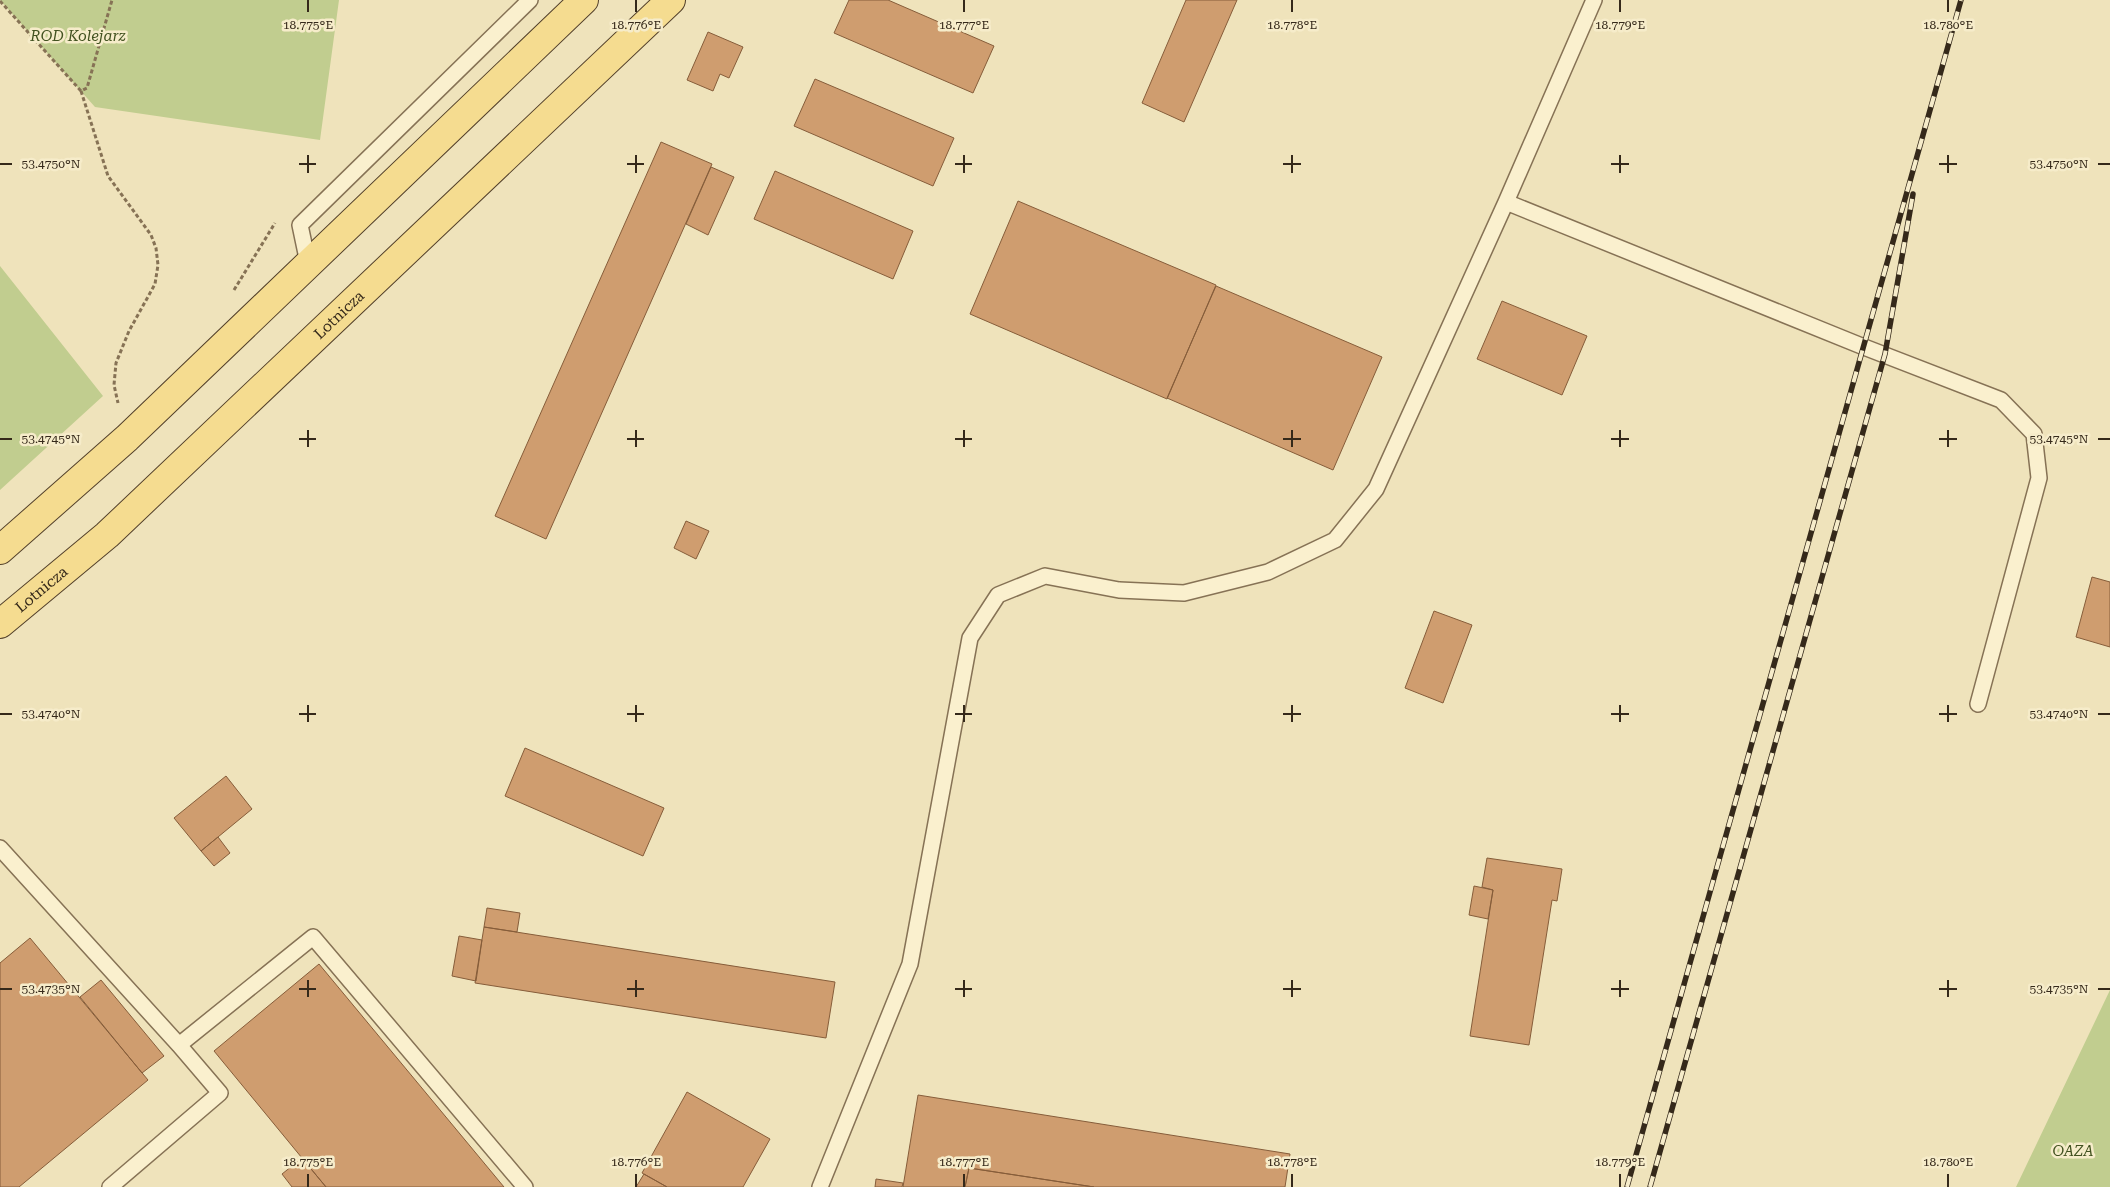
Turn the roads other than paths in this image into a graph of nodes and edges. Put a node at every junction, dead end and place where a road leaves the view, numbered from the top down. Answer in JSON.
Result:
{"nodes":[{"id":1,"x":530,"y":0,"type":"edge"},
{"id":2,"x":584,"y":0,"type":"edge"},
{"id":3,"x":671,"y":0,"type":"edge"},
{"id":4,"x":1594,"y":0,"type":"edge"},
{"id":5,"x":1506,"y":202,"type":"junction"},
{"id":6,"x":308,"y":263,"type":"junction"},
{"id":7,"x":0,"y":550,"type":"edge"},
{"id":8,"x":0,"y":624,"type":"edge"},
{"id":9,"x":1978,"y":704,"type":"dead end"},
{"id":10,"x":0,"y":848,"type":"edge"},
{"id":11,"x":179,"y":1045,"type":"junction"},
{"id":12,"x":110,"y":1187,"type":"edge"},
{"id":13,"x":525,"y":1187,"type":"edge"},
{"id":14,"x":820,"y":1187,"type":"edge"}],
"edges":[{"from":1,"to":6,"type":"lane"},
{"from":2,"to":6,"type":"main road"},
{"from":3,"to":8,"type":"main road","name":"Lotnicza"},
{"from":4,"to":5,"type":"lane"},
{"from":5,"to":9,"type":"lane"},
{"from":5,"to":14,"type":"lane"},
{"from":6,"to":7,"type":"main road"},
{"from":10,"to":11,"type":"lane"},
{"from":11,"to":12,"type":"lane"},
{"from":11,"to":13,"type":"lane"}]}
